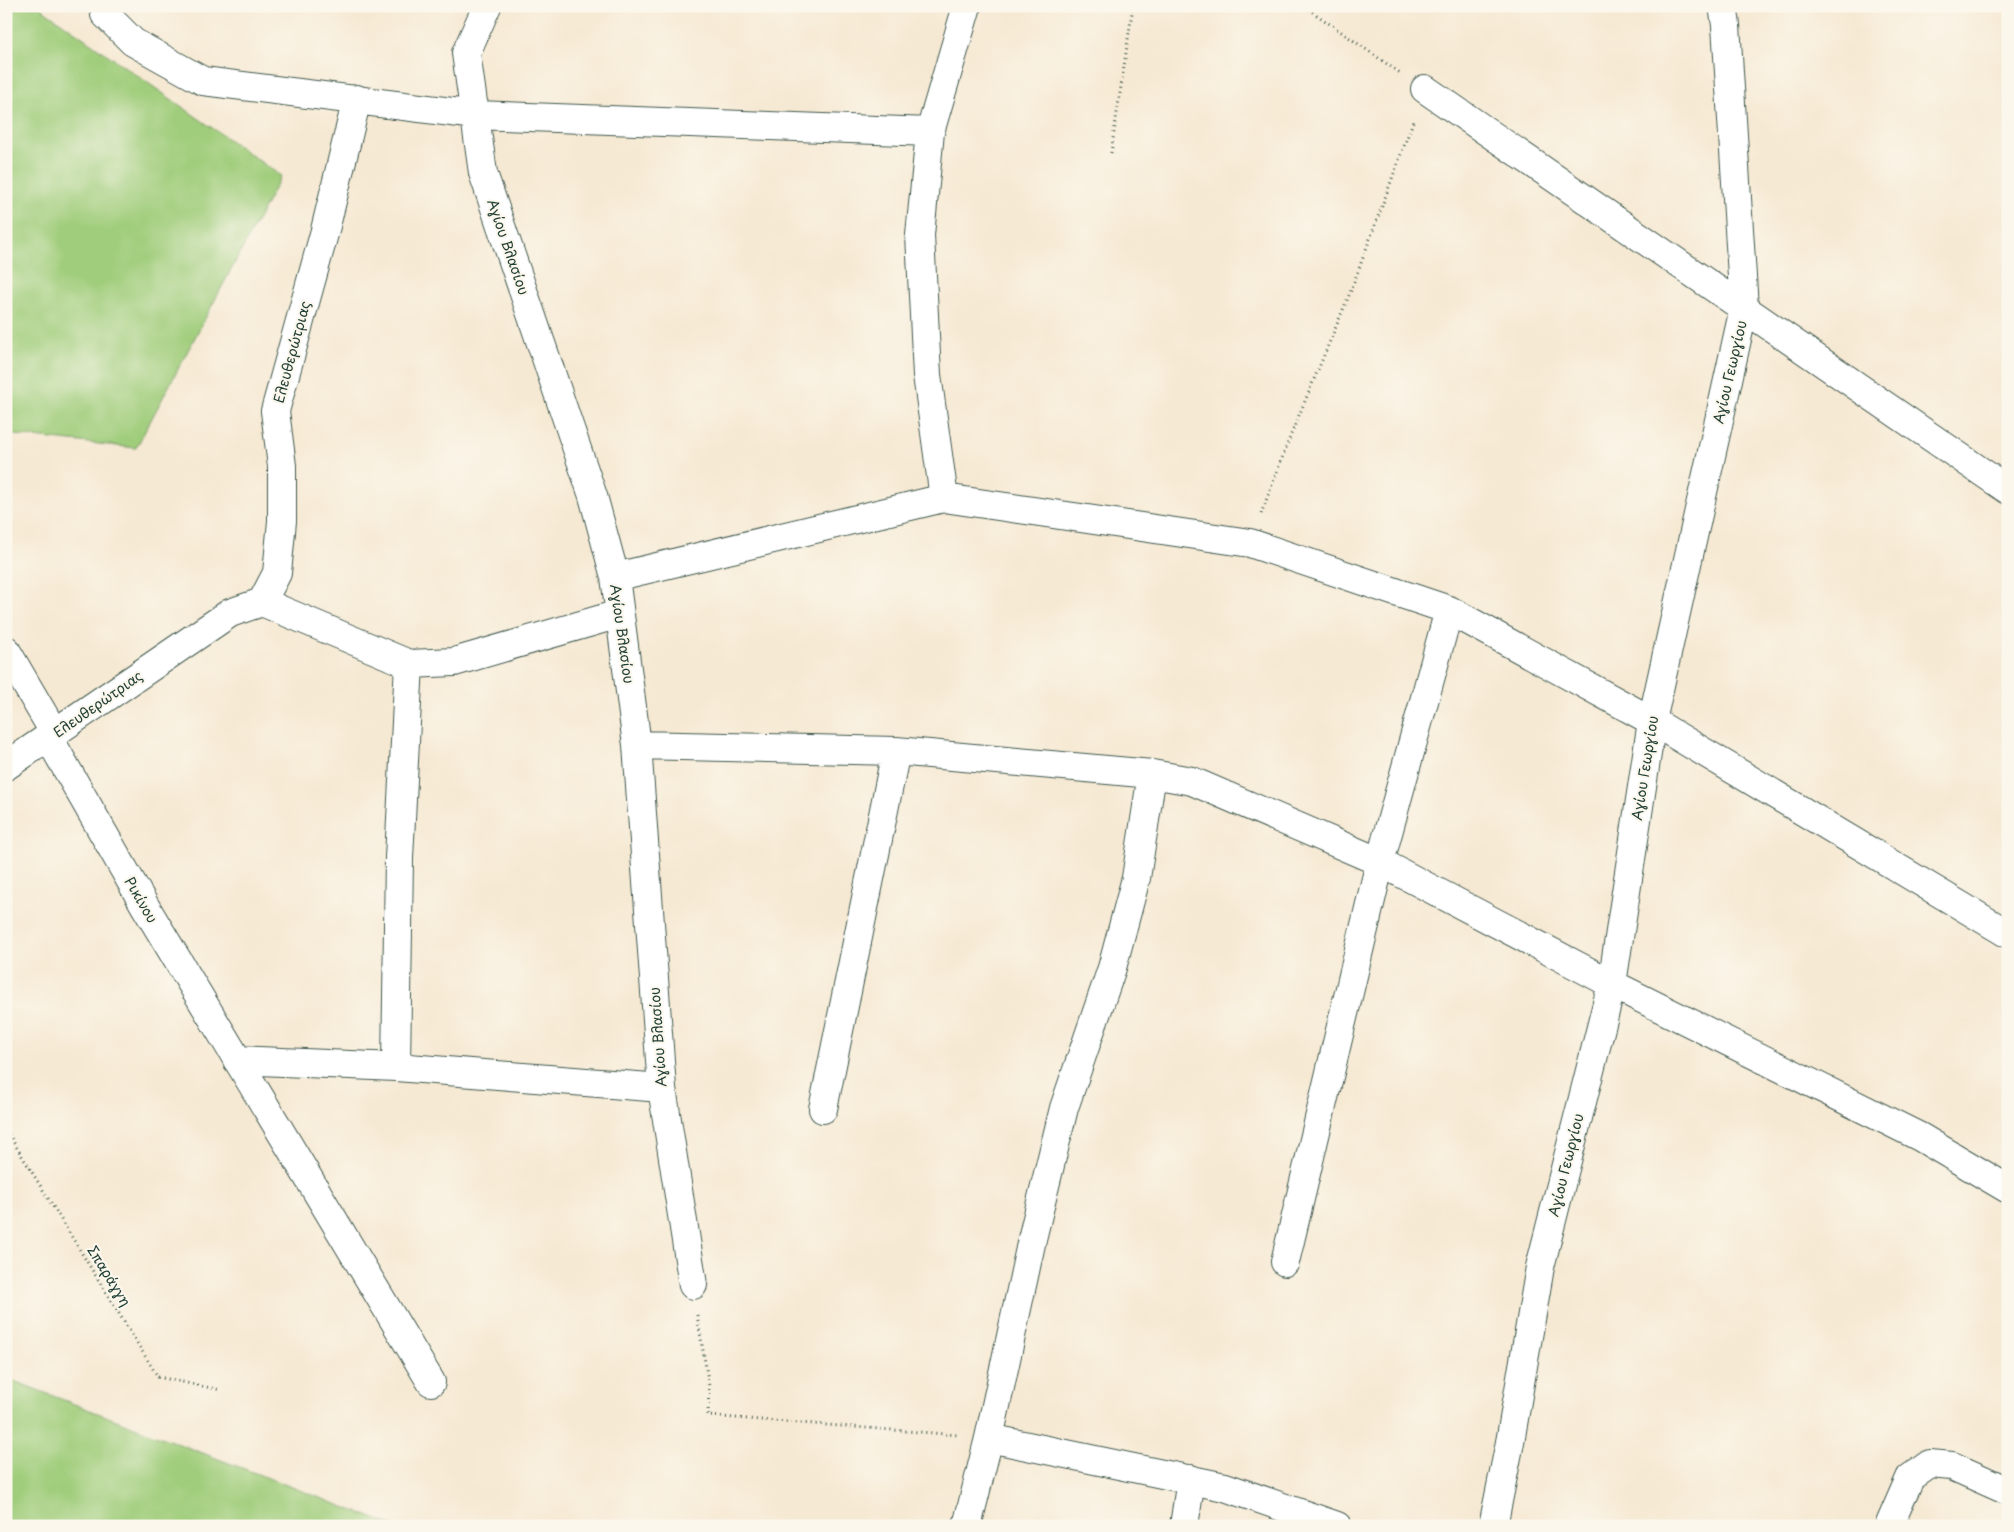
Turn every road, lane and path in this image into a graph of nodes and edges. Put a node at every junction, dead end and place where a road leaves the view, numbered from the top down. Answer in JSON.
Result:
{"nodes":[{"id":1,"x":107,"y":6,"type":"edge"},
{"id":2,"x":487,"y":6,"type":"edge"},
{"id":3,"x":967,"y":6,"type":"edge"},
{"id":4,"x":1134,"y":6,"type":"edge"},
{"id":5,"x":1304,"y":6,"type":"edge"},
{"id":6,"x":1723,"y":6,"type":"edge"},
{"id":7,"x":1425,"y":89,"type":"junction"},
{"id":8,"x":357,"y":99,"type":"junction"},
{"id":9,"x":476,"y":115,"type":"junction"},
{"id":10,"x":930,"y":132,"type":"junction"},
{"id":11,"x":1111,"y":153,"type":"dead end"},
{"id":12,"x":1744,"y":308,"type":"junction"},
{"id":13,"x":2008,"y":490,"type":"edge"},
{"id":14,"x":944,"y":498,"type":"junction"},
{"id":15,"x":1250,"y":543,"type":"junction"},
{"id":16,"x":615,"y":577,"type":"junction"},
{"id":17,"x":262,"y":602,"type":"junction"},
{"id":18,"x":1449,"y":610,"type":"junction"},
{"id":19,"x":619,"y":614,"type":"junction"},
{"id":20,"x":6,"y":650,"type":"edge"},
{"id":21,"x":409,"y":664,"type":"junction"},
{"id":22,"x":1652,"y":721,"type":"junction"},
{"id":23,"x":52,"y":736,"type":"junction"},
{"id":24,"x":637,"y":745,"type":"junction"},
{"id":25,"x":896,"y":751,"type":"junction"},
{"id":26,"x":6,"y":766,"type":"edge"},
{"id":27,"x":1152,"y":774,"type":"junction"},
{"id":28,"x":1380,"y":862,"type":"junction"},
{"id":29,"x":2008,"y":934,"type":"edge"},
{"id":30,"x":1612,"y":984,"type":"junction"},
{"id":31,"x":236,"y":1060,"type":"junction"},
{"id":32,"x":396,"y":1067,"type":"junction"},
{"id":33,"x":662,"y":1088,"type":"junction"},
{"id":34,"x":823,"y":1109,"type":"dead end"},
{"id":35,"x":6,"y":1130,"type":"edge"},
{"id":36,"x":2008,"y":1188,"type":"edge"},
{"id":37,"x":1285,"y":1262,"type":"dead end"},
{"id":38,"x":693,"y":1285,"type":"joint"},
{"id":39,"x":431,"y":1382,"type":"dead end"},
{"id":40,"x":221,"y":1390,"type":"dead end"},
{"id":41,"x":989,"y":1438,"type":"junction"},
{"id":42,"x":1191,"y":1479,"type":"junction"},
{"id":43,"x":2008,"y":1491,"type":"edge"},
{"id":44,"x":967,"y":1526,"type":"edge"},
{"id":45,"x":1184,"y":1526,"type":"edge"},
{"id":46,"x":1337,"y":1526,"type":"edge"},
{"id":47,"x":1493,"y":1526,"type":"edge"},
{"id":48,"x":1889,"y":1526,"type":"edge"}],
"edges":[{"from":1,"to":8,"type":"street"},
{"from":2,"to":9,"type":"street","name":"Αγίου Βλασίου"},
{"from":3,"to":10,"type":"street"},
{"from":4,"to":11,"type":"path"},
{"from":5,"to":7,"type":"path"},
{"from":6,"to":12,"type":"street","name":"Αγίου Γεωργίου"},
{"from":7,"to":12,"type":"street"},
{"from":7,"to":15,"type":"path"},
{"from":8,"to":9,"type":"street"},
{"from":8,"to":17,"type":"street","name":"Ελευθερώτριας"},
{"from":9,"to":10,"type":"street"},
{"from":9,"to":16,"type":"street","name":"Αγίου Βλασίου"},
{"from":10,"to":14,"type":"street"},
{"from":12,"to":13,"type":"street"},
{"from":12,"to":22,"type":"street","name":"Αγίου Γεωργίου"},
{"from":14,"to":15,"type":"street"},
{"from":14,"to":16,"type":"street"},
{"from":15,"to":18,"type":"street"},
{"from":16,"to":19,"type":"street","name":"Αγίου Βλασίου"},
{"from":17,"to":21,"type":"street"},
{"from":17,"to":23,"type":"street","name":"Ελευθερώτριας"},
{"from":18,"to":22,"type":"street"},
{"from":18,"to":28,"type":"street"},
{"from":19,"to":21,"type":"street"},
{"from":19,"to":24,"type":"street","name":"Αγίου Βλασίου"},
{"from":20,"to":23,"type":"street","name":"Ρικίνου"},
{"from":21,"to":32,"type":"street"},
{"from":22,"to":29,"type":"street"},
{"from":22,"to":30,"type":"street","name":"Αγίου Γεωργίου"},
{"from":23,"to":26,"type":"street","name":"Ελευθερώτριας"},
{"from":23,"to":31,"type":"street","name":"Ρικίνου"},
{"from":24,"to":25,"type":"street"},
{"from":24,"to":33,"type":"street","name":"Αγίου Βλασίου"},
{"from":25,"to":27,"type":"street"},
{"from":25,"to":34,"type":"street"},
{"from":27,"to":28,"type":"street"},
{"from":27,"to":41,"type":"street"},
{"from":28,"to":30,"type":"street"},
{"from":28,"to":37,"type":"street"},
{"from":30,"to":36,"type":"street"},
{"from":30,"to":47,"type":"street","name":"Αγίου Γεωργίου"},
{"from":31,"to":32,"type":"street"},
{"from":31,"to":39,"type":"street","name":"Ρικίνου"},
{"from":32,"to":33,"type":"street"},
{"from":33,"to":38,"type":"street","name":"Αγίου Βλασίου"},
{"from":35,"to":40,"type":"path","name":"Σπαράγγη"},
{"from":38,"to":41,"type":"path"},
{"from":41,"to":42,"type":"street"},
{"from":41,"to":44,"type":"street"},
{"from":42,"to":45,"type":"street"},
{"from":42,"to":46,"type":"street"},
{"from":43,"to":48,"type":"street"}]}
